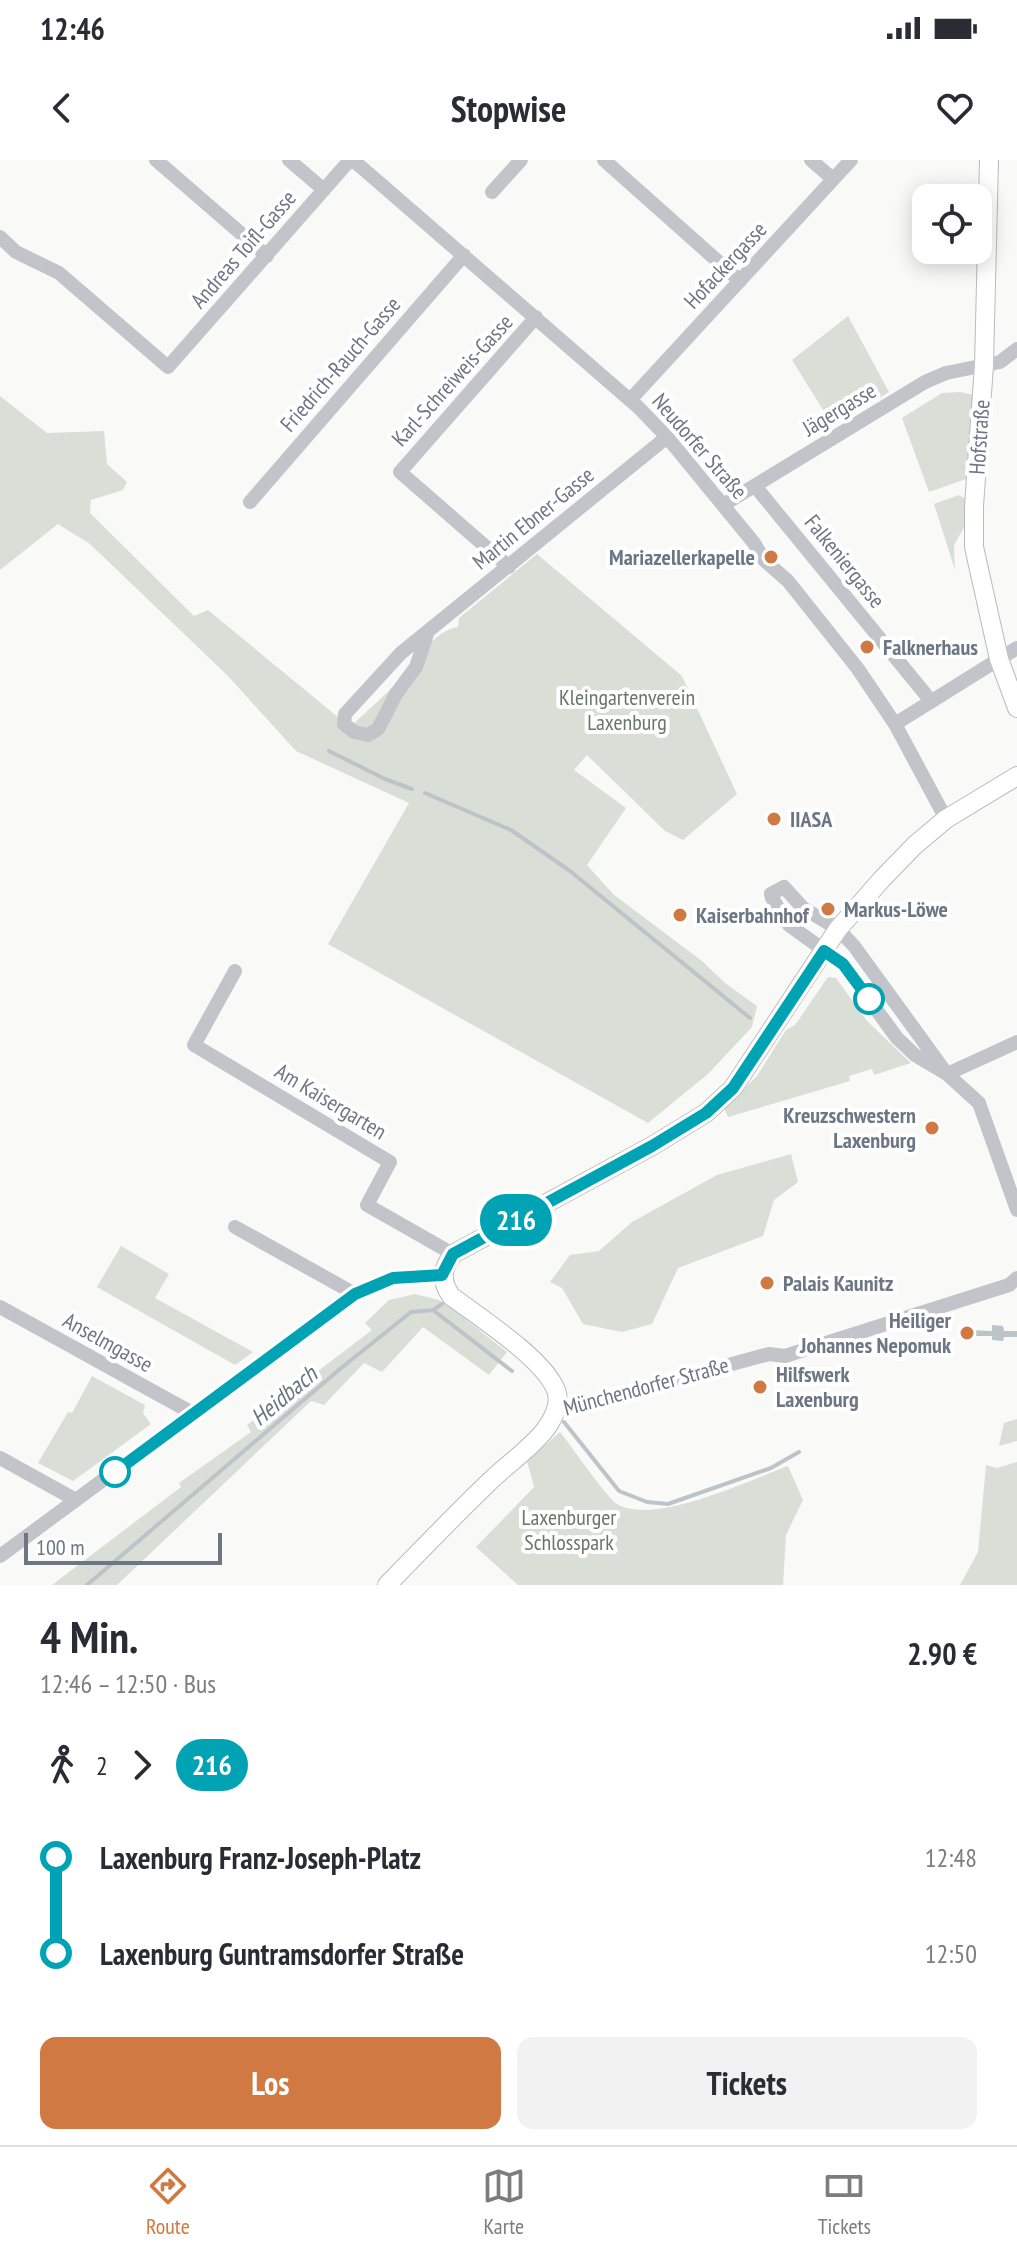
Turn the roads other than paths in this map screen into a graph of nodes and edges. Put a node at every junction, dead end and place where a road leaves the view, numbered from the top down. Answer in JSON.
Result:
{"nodes":[{"id":1,"x":156,"y":160,"type":"edge"},
{"id":2,"x":289,"y":160,"type":"edge"},
{"id":3,"x":352,"y":160,"type":"edge"},
{"id":4,"x":521,"y":160,"type":"edge"},
{"id":5,"x":604,"y":160,"type":"edge"},
{"id":6,"x":811,"y":160,"type":"edge"},
{"id":7,"x":851,"y":160,"type":"edge"},
{"id":8,"x":989,"y":160,"type":"edge"},
{"id":9,"x":833,"y":179,"type":"junction"},
{"id":10,"x":324,"y":190,"type":"junction"},
{"id":11,"x":492,"y":192,"type":"dead end"},
{"id":12,"x":0,"y":237,"type":"edge"},
{"id":13,"x":464,"y":255,"type":"junction"},
{"id":14,"x":267,"y":256,"type":"junction"},
{"id":15,"x":740,"y":281,"type":"junction"},
{"id":16,"x":536,"y":317,"type":"junction"},
{"id":17,"x":1017,"y":349,"type":"edge"},
{"id":18,"x":984,"y":365,"type":"junction"},
{"id":19,"x":630,"y":400,"type":"junction"},
{"id":20,"x":667,"y":437,"type":"junction"},
{"id":21,"x":755,"y":486,"type":"junction"},
{"id":22,"x":250,"y":502,"type":"dead end"},
{"id":23,"x":723,"y":505,"type":"junction"},
{"id":24,"x":509,"y":567,"type":"junction"},
{"id":25,"x":427,"y":634,"type":"junction"},
{"id":26,"x":1017,"y":648,"type":"edge"},
{"id":27,"x":999,"y":659,"type":"junction"},
{"id":28,"x":931,"y":701,"type":"junction"},
{"id":29,"x":1017,"y":708,"type":"edge"},
{"id":30,"x":895,"y":724,"type":"junction"},
{"id":31,"x":1017,"y":776,"type":"edge"},
{"id":32,"x":946,"y":819,"type":"junction"},
{"id":33,"x":838,"y":929,"type":"junction"},
{"id":34,"x":824,"y":951,"type":"junction"},
{"id":35,"x":235,"y":971,"type":"dead end"},
{"id":36,"x":1017,"y":1042,"type":"edge"},
{"id":37,"x":947,"y":1074,"type":"junction"},
{"id":38,"x":1017,"y":1210,"type":"edge"},
{"id":39,"x":235,"y":1227,"type":"dead end"},
{"id":40,"x":453,"y":1254,"type":"junction"},
{"id":41,"x":442,"y":1275,"type":"junction"},
{"id":42,"x":1017,"y":1278,"type":"edge"},
{"id":43,"x":355,"y":1294,"type":"junction"},
{"id":44,"x":0,"y":1307,"type":"edge"},
{"id":45,"x":557,"y":1404,"type":"junction"},
{"id":46,"x":194,"y":1414,"type":"junction"},
{"id":47,"x":0,"y":1458,"type":"edge"},
{"id":48,"x":76,"y":1500,"type":"junction"},
{"id":49,"x":0,"y":1556,"type":"edge"},
{"id":50,"x":387,"y":1585,"type":"edge"}],
"edges":[{"from":1,"to":14,"type":"street"},
{"from":2,"to":10,"type":"street"},
{"from":3,"to":10,"type":"street","name":"Andreas Toifl-Gasse"},
{"from":3,"to":13,"type":"street","name":"Neudorfer Straße"},
{"from":4,"to":11,"type":"street"},
{"from":5,"to":15,"type":"street"},
{"from":6,"to":9,"type":"street"},
{"from":7,"to":9,"type":"street","name":"Hofackergasse"},
{"from":8,"to":18,"type":"main road","name":"Hofstraße"},
{"from":9,"to":15,"type":"street","name":"Hofackergasse"},
{"from":10,"to":14,"type":"street","name":"Andreas Toifl-Gasse"},
{"from":12,"to":14,"type":"street","name":"Andreas Toifl-Gasse"},
{"from":13,"to":16,"type":"street","name":"Neudorfer Straße"},
{"from":13,"to":22,"type":"street","name":"Friedrich-Rauch-Gasse"},
{"from":15,"to":19,"type":"street","name":"Hofackergasse"},
{"from":16,"to":19,"type":"street","name":"Neudorfer Straße"},
{"from":16,"to":24,"type":"street","name":"Karl-Schreiweis-Gasse"},
{"from":17,"to":18,"type":"street","name":"Jägergasse"},
{"from":18,"to":21,"type":"street","name":"Jägergasse"},
{"from":18,"to":27,"type":"main road","name":"Hofstraße"},
{"from":19,"to":20,"type":"street","name":"Neudorfer Straße"},
{"from":20,"to":23,"type":"street","name":"Neudorfer Straße"},
{"from":20,"to":24,"type":"street","name":"Martin Ebner-Gasse"},
{"from":21,"to":23,"type":"street","name":"Jägergasse"},
{"from":21,"to":28,"type":"street","name":"Falkeniergasse"},
{"from":23,"to":30,"type":"street","name":"Neudorfer Straße"},
{"from":24,"to":25,"type":"street","name":"Martin Ebner-Gasse"},
{"from":25,"to":25,"type":"street","name":"Martin Ebner-Gasse"},
{"from":26,"to":27,"type":"street"},
{"from":27,"to":28,"type":"street"},
{"from":27,"to":29,"type":"main road","name":"Hofstraße"},
{"from":28,"to":30,"type":"street"},
{"from":30,"to":32,"type":"street","name":"Neudorfer Straße"},
{"from":31,"to":32,"type":"main road"},
{"from":32,"to":33,"type":"main road"},
{"from":33,"to":34,"type":"main road"},
{"from":33,"to":34,"type":"street"},
{"from":33,"to":37,"type":"street"},
{"from":34,"to":37,"type":"street"},
{"from":34,"to":40,"type":"main road"},
{"from":35,"to":40,"type":"street","name":"Am Kaisergarten"},
{"from":36,"to":37,"type":"street"},
{"from":37,"to":38,"type":"street"},
{"from":39,"to":43,"type":"street"},
{"from":40,"to":41,"type":"main road"},
{"from":41,"to":43,"type":"street"},
{"from":41,"to":45,"type":"main road"},
{"from":42,"to":45,"type":"street","name":"Münchendorfer Straße"},
{"from":43,"to":46,"type":"street"},
{"from":44,"to":46,"type":"street","name":"Anselmgasse"},
{"from":45,"to":50,"type":"main road","name":"Münchendorfer Straße"},
{"from":46,"to":48,"type":"street"},
{"from":47,"to":48,"type":"street"},
{"from":48,"to":49,"type":"street"}]}
